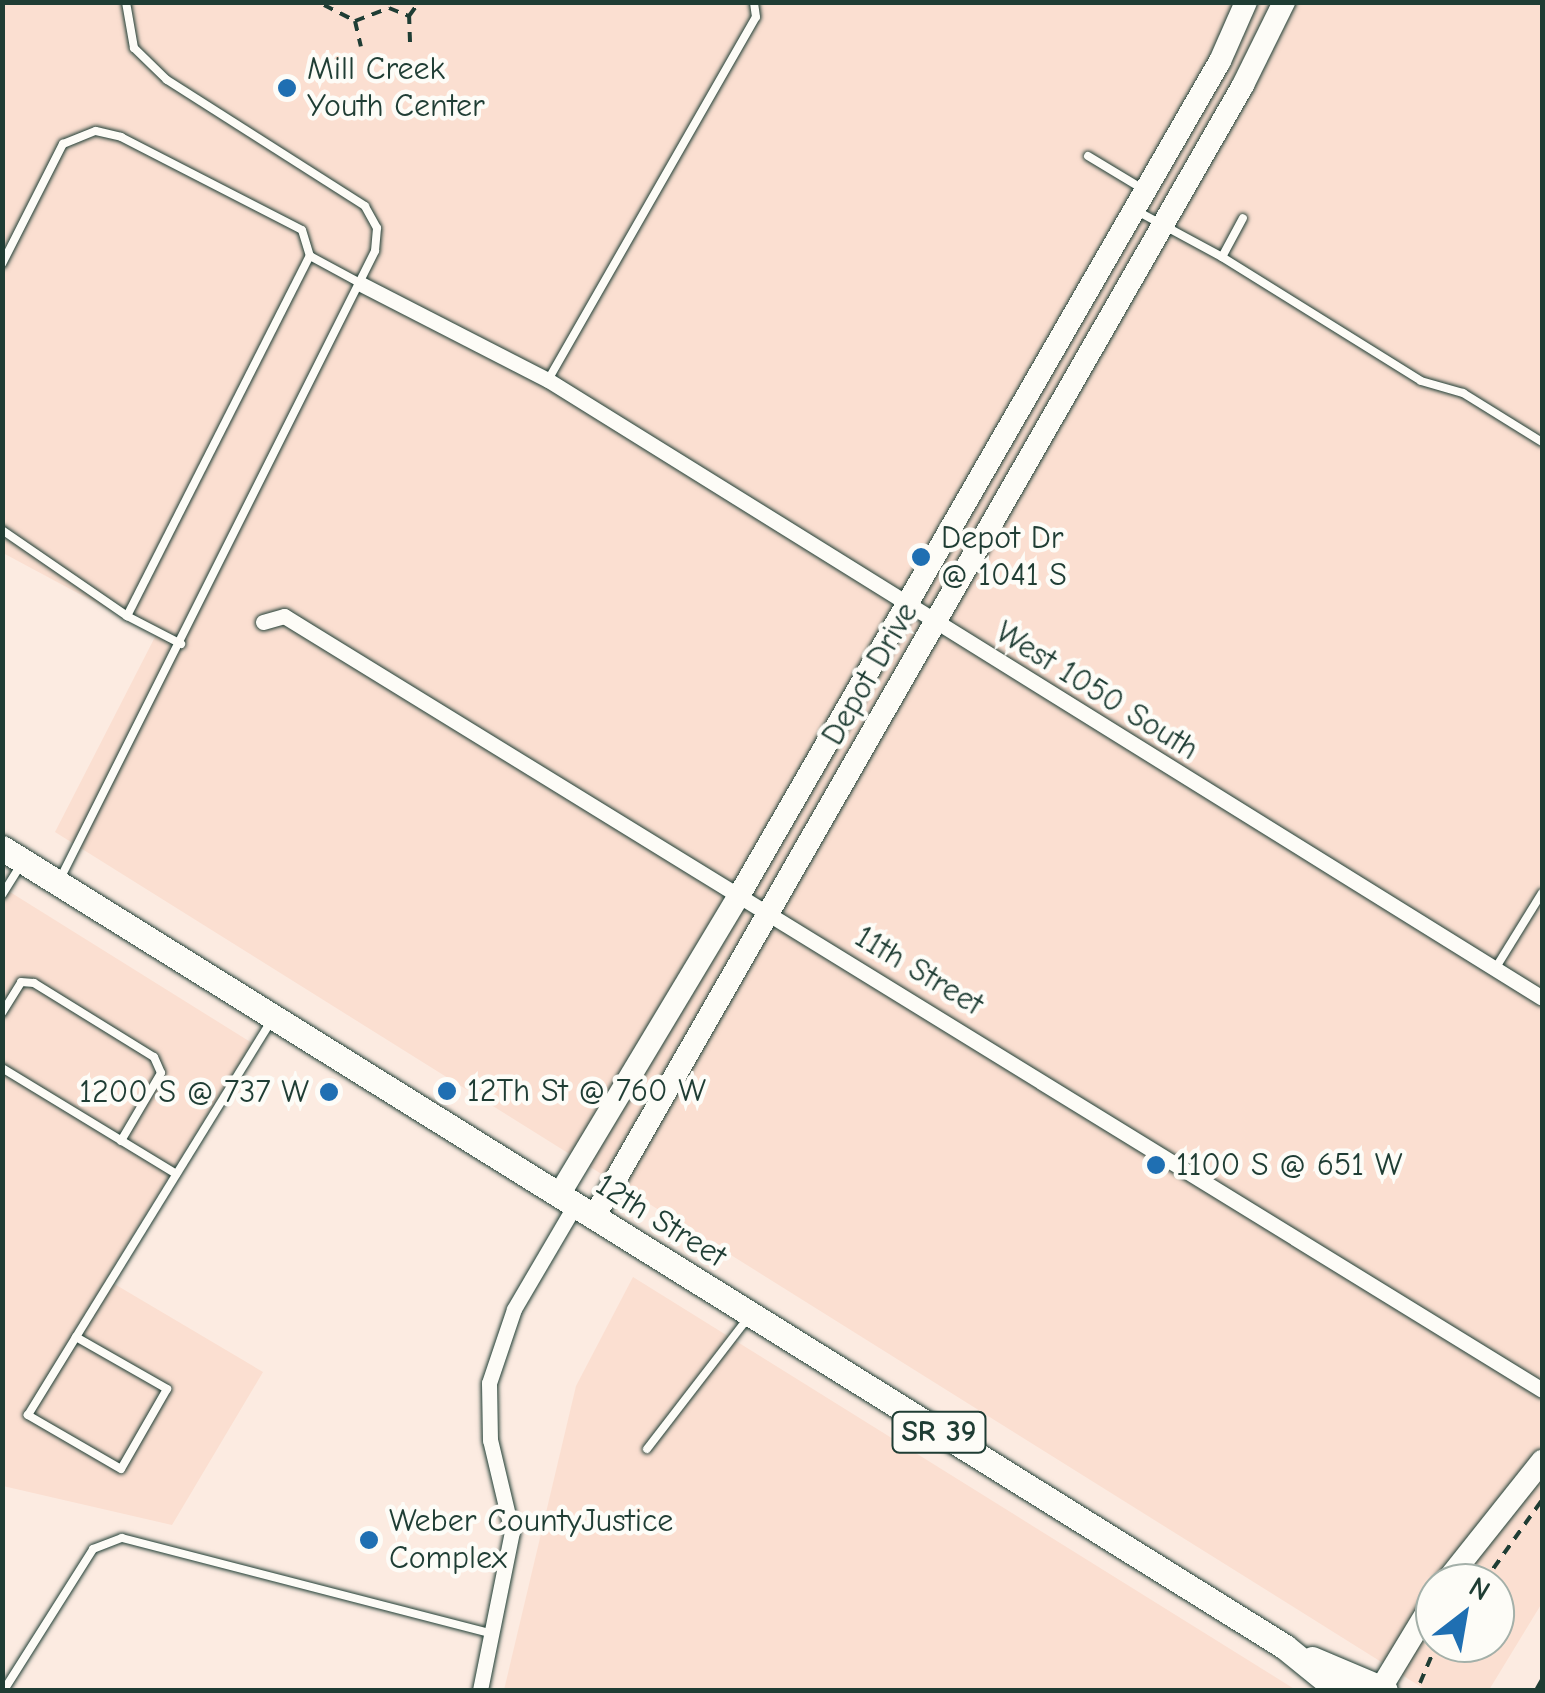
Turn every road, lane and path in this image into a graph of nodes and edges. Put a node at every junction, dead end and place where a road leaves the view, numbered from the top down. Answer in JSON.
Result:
{"nodes":[{"id":1,"x":126,"y":2,"type":"edge"},
{"id":2,"x":419,"y":2,"type":"edge"},
{"id":3,"x":754,"y":2,"type":"edge"},
{"id":4,"x":1246,"y":2,"type":"edge"},
{"id":5,"x":1284,"y":2,"type":"edge"},
{"id":6,"x":324,"y":4,"type":"edge"},
{"id":7,"x":409,"y":16,"type":"junction"},
{"id":8,"x":355,"y":21,"type":"junction"},
{"id":9,"x":410,"y":42,"type":"dead end"},
{"id":10,"x":361,"y":46,"type":"dead end"},
{"id":11,"x":1088,"y":156,"type":"dead end"},
{"id":12,"x":1140,"y":200,"type":"junction"},
{"id":13,"x":1242,"y":218,"type":"dead end"},
{"id":14,"x":1163,"y":225,"type":"junction"},
{"id":15,"x":310,"y":256,"type":"junction"},
{"id":16,"x":1222,"y":257,"type":"junction"},
{"id":17,"x":2,"y":264,"type":"edge"},
{"id":18,"x":362,"y":284,"type":"junction"},
{"id":19,"x":548,"y":380,"type":"junction"},
{"id":20,"x":1542,"y":442,"type":"edge"},
{"id":21,"x":2,"y":530,"type":"edge"},
{"id":22,"x":906,"y":606,"type":"junction"},
{"id":23,"x":127,"y":616,"type":"junction"},
{"id":24,"x":262,"y":622,"type":"dead end"},
{"id":25,"x":936,"y":624,"type":"junction"},
{"id":26,"x":181,"y":644,"type":"junction"},
{"id":27,"x":13,"y":855,"type":"edge"},
{"id":28,"x":58,"y":883,"type":"junction"},
{"id":29,"x":1542,"y":893,"type":"edge"},
{"id":30,"x":740,"y":894,"type":"junction"},
{"id":31,"x":2,"y":896,"type":"edge"},
{"id":32,"x":771,"y":912,"type":"junction"},
{"id":33,"x":1495,"y":969,"type":"junction"},
{"id":34,"x":1542,"y":998,"type":"edge"},
{"id":35,"x":2,"y":1013,"type":"edge"},
{"id":36,"x":273,"y":1017,"type":"junction"},
{"id":37,"x":2,"y":1068,"type":"edge"},
{"id":38,"x":122,"y":1141,"type":"junction"},
{"id":39,"x":176,"y":1174,"type":"junction"},
{"id":40,"x":576,"y":1206,"type":"junction"},
{"id":41,"x":750,"y":1315,"type":"junction"},
{"id":42,"x":76,"y":1337,"type":"junction"},
{"id":43,"x":1542,"y":1390,"type":"edge"},
{"id":44,"x":647,"y":1448,"type":"dead end"},
{"id":45,"x":1542,"y":1461,"type":"edge"},
{"id":46,"x":1542,"y":1500,"type":"edge"},
{"id":47,"x":1461,"y":1563,"type":"edge"},
{"id":48,"x":1497,"y":1563,"type":"edge"},
{"id":49,"x":493,"y":1634,"type":"junction"},
{"id":50,"x":1415,"y":1634,"type":"edge"},
{"id":51,"x":1285,"y":1647,"type":"junction"},
{"id":52,"x":1428,"y":1663,"type":"edge"},
{"id":53,"x":1420,"y":1683,"type":"dead end"},
{"id":54,"x":1383,"y":1689,"type":"edge"},
{"id":55,"x":4,"y":1690,"type":"edge"},
{"id":56,"x":480,"y":1690,"type":"edge"},
{"id":57,"x":1338,"y":1690,"type":"edge"}],
"edges":[{"from":1,"to":18,"type":"lane"},
{"from":2,"to":7,"type":"path"},
{"from":3,"to":19,"type":"lane"},
{"from":4,"to":12,"type":"main road","name":"Depot Drive"},
{"from":5,"to":14,"type":"main road","name":"Depot Drive"},
{"from":6,"to":8,"type":"path"},
{"from":7,"to":8,"type":"path"},
{"from":7,"to":9,"type":"path"},
{"from":8,"to":10,"type":"path"},
{"from":11,"to":12,"type":"lane"},
{"from":12,"to":14,"type":"lane"},
{"from":12,"to":22,"type":"main road","name":"Depot Drive"},
{"from":13,"to":16,"type":"lane"},
{"from":14,"to":16,"type":"lane"},
{"from":14,"to":25,"type":"main road","name":"Depot Drive"},
{"from":15,"to":17,"type":"lane"},
{"from":15,"to":18,"type":"lane"},
{"from":15,"to":23,"type":"lane"},
{"from":16,"to":20,"type":"lane"},
{"from":18,"to":19,"type":"street","name":"West 1050 South"},
{"from":18,"to":26,"type":"lane"},
{"from":19,"to":22,"type":"street","name":"West 1050 South"},
{"from":21,"to":23,"type":"lane"},
{"from":22,"to":25,"type":"street","name":"West 1050 South"},
{"from":22,"to":30,"type":"main road","name":"Depot Drive"},
{"from":23,"to":26,"type":"lane"},
{"from":24,"to":30,"type":"street","name":"11th Street"},
{"from":25,"to":32,"type":"main road","name":"Depot Drive"},
{"from":25,"to":33,"type":"street","name":"West 1050 South"},
{"from":26,"to":28,"type":"lane"},
{"from":27,"to":28,"type":"main road","name":"12th Street","number":"SR 39"},
{"from":27,"to":31,"type":"lane"},
{"from":28,"to":36,"type":"main road","name":"12th Street","number":"SR 39"},
{"from":29,"to":33,"type":"lane"},
{"from":30,"to":32,"type":"street","name":"11th Street"},
{"from":30,"to":40,"type":"main road","name":"Depot Drive"},
{"from":32,"to":40,"type":"main road","name":"Depot Drive"},
{"from":32,"to":43,"type":"street","name":"11th Street"},
{"from":33,"to":34,"type":"street","name":"West 1050 South"},
{"from":35,"to":38,"type":"lane"},
{"from":36,"to":39,"type":"lane"},
{"from":36,"to":40,"type":"main road","name":"12th Street","number":"SR 39"},
{"from":37,"to":38,"type":"lane"},
{"from":38,"to":39,"type":"lane"},
{"from":39,"to":42,"type":"lane"},
{"from":40,"to":41,"type":"main road","name":"12th Street","number":"SR 39"},
{"from":40,"to":49,"type":"street","name":"Depot Drive"},
{"from":41,"to":44,"type":"lane"},
{"from":41,"to":51,"type":"main road","name":"12th Street","number":"SR 39"},
{"from":42,"to":42,"type":"lane"},
{"from":45,"to":47,"type":"main road"},
{"from":46,"to":48,"type":"path"},
{"from":49,"to":55,"type":"lane"},
{"from":49,"to":56,"type":"street","name":"Depot Drive"},
{"from":50,"to":54,"type":"main road"},
{"from":51,"to":54,"type":"main road","name":"12th Street","number":"SR 39"},
{"from":51,"to":57,"type":"main road","name":"12th Street","number":"SR 39"},
{"from":52,"to":53,"type":"path"}]}
